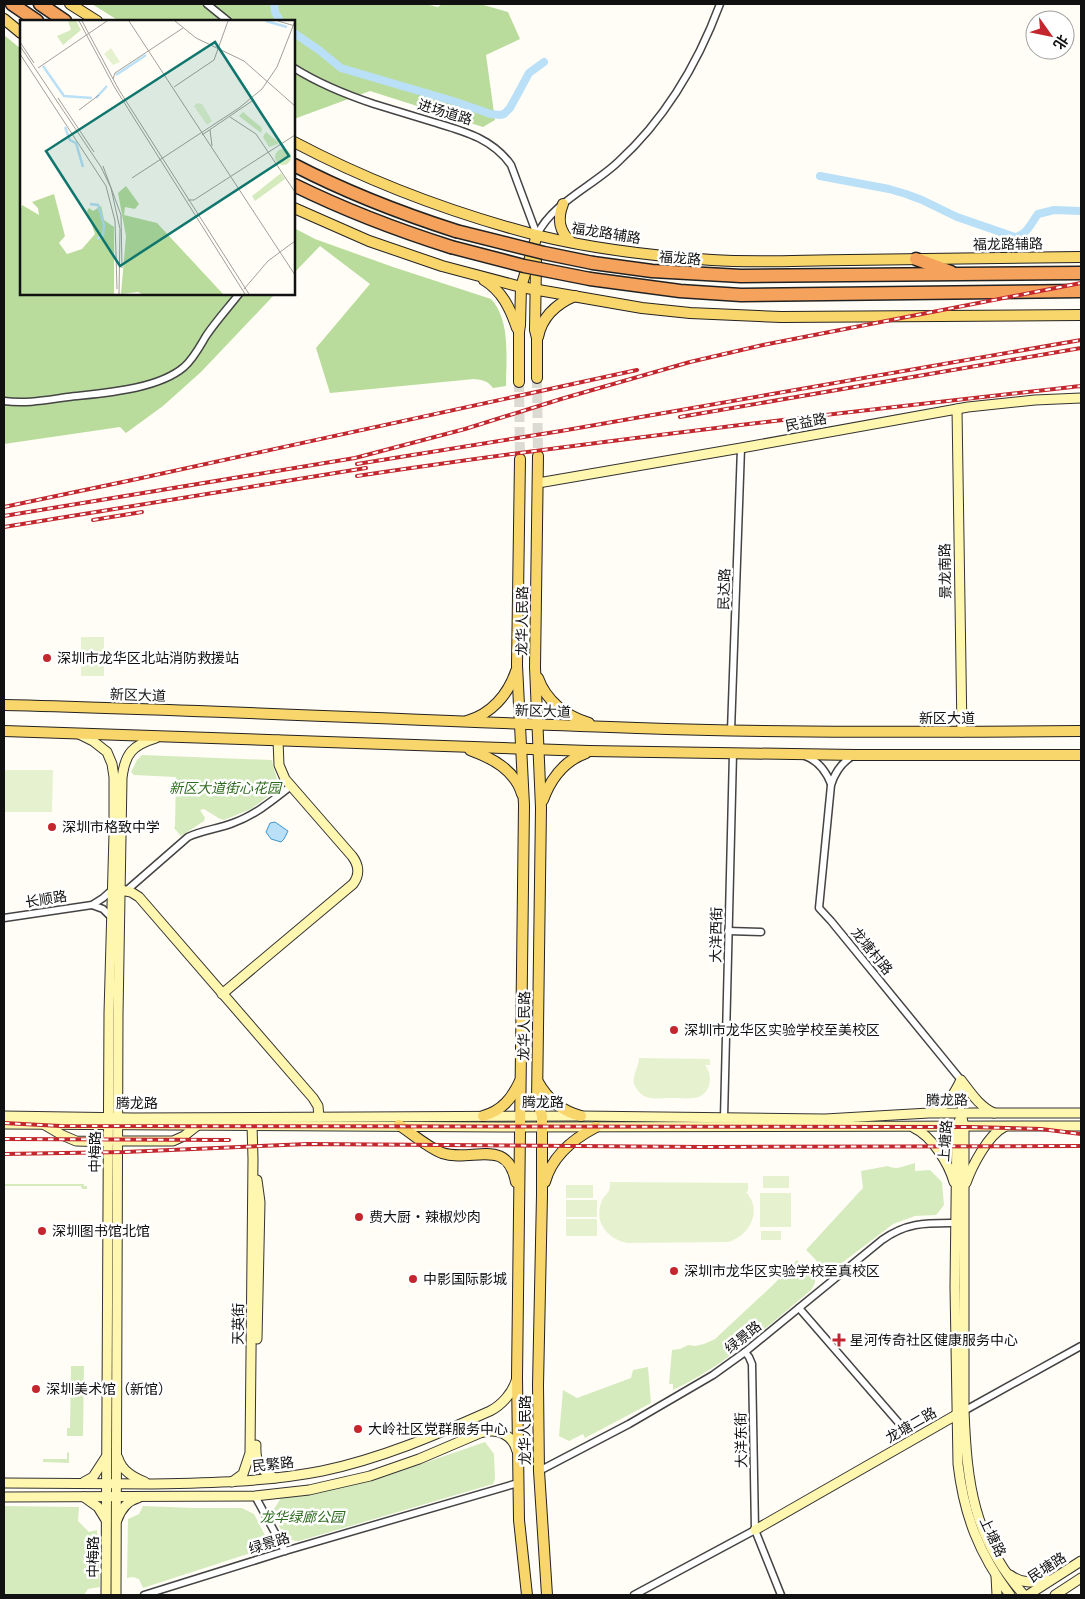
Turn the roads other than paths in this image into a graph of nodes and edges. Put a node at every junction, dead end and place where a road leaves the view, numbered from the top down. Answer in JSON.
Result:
{"nodes":[{"id":1,"x":12,"y":4,"type":"edge"},
{"id":2,"x":40,"y":4,"type":"edge"},
{"id":3,"x":70,"y":4,"type":"edge"},
{"id":4,"x":207,"y":4,"type":"edge"},
{"id":5,"x":720,"y":4,"type":"edge"},
{"id":6,"x":4,"y":19,"type":"edge"},
{"id":7,"x":36,"y":20,"type":"edge"},
{"id":8,"x":64,"y":20,"type":"edge"},
{"id":9,"x":95,"y":20,"type":"edge"},
{"id":10,"x":227,"y":20,"type":"edge"},
{"id":11,"x":20,"y":32,"type":"edge"},
{"id":12,"x":295,"y":69,"type":"edge"},
{"id":13,"x":295,"y":142,"type":"edge"},
{"id":14,"x":295,"y":166,"type":"edge"},
{"id":15,"x":295,"y":185,"type":"edge"},
{"id":16,"x":564,"y":204,"type":"junction"},
{"id":17,"x":295,"y":208,"type":"edge"},
{"id":18,"x":537,"y":235,"type":"junction"},
{"id":19,"x":572,"y":242,"type":"junction"},
{"id":20,"x":1081,"y":257,"type":"edge"},
{"id":21,"x":916,"y":259,"type":"junction"},
{"id":22,"x":1081,"y":274,"type":"edge"},
{"id":23,"x":477,"y":275,"type":"junction"},
{"id":24,"x":958,"y":275,"type":"junction"},
{"id":25,"x":521,"y":287,"type":"junction"},
{"id":26,"x":535,"y":290,"type":"junction"},
{"id":27,"x":1081,"y":292,"type":"edge"},
{"id":28,"x":238,"y":295,"type":"edge"},
{"id":29,"x":575,"y":296,"type":"junction"},
{"id":30,"x":1081,"y":315,"type":"edge"},
{"id":31,"x":518,"y":332,"type":"junction"},
{"id":32,"x":537,"y":338,"type":"junction"},
{"id":33,"x":538,"y":378,"type":"tunnel mouth"},
{"id":34,"x":519,"y":382,"type":"tunnel mouth"},
{"id":35,"x":1081,"y":398,"type":"edge"},
{"id":36,"x":4,"y":400,"type":"edge"},
{"id":37,"x":956,"y":409,"type":"junction"},
{"id":38,"x":741,"y":448,"type":"junction"},
{"id":39,"x":538,"y":456,"type":"tunnel mouth"},
{"id":40,"x":520,"y":459,"type":"tunnel mouth"},
{"id":41,"x":538,"y":483,"type":"junction"},
{"id":42,"x":517,"y":665,"type":"junction"},
{"id":43,"x":535,"y":667,"type":"junction"},
{"id":44,"x":4,"y":705,"type":"edge"},
{"id":45,"x":460,"y":722,"type":"junction"},
{"id":46,"x":520,"y":724,"type":"junction"},
{"id":47,"x":537,"y":725,"type":"junction"},
{"id":48,"x":602,"y":727,"type":"junction"},
{"id":49,"x":4,"y":731,"type":"edge"},
{"id":50,"x":732,"y":731,"type":"junction"},
{"id":51,"x":1081,"y":731,"type":"edge"},
{"id":52,"x":72,"y":732,"type":"junction"},
{"id":53,"x":962,"y":732,"type":"junction"},
{"id":54,"x":164,"y":736,"type":"junction"},
{"id":55,"x":278,"y":740,"type":"junction"},
{"id":56,"x":459,"y":746,"type":"junction"},
{"id":57,"x":522,"y":749,"type":"junction"},
{"id":58,"x":539,"y":750,"type":"junction"},
{"id":59,"x":594,"y":752,"type":"junction"},
{"id":60,"x":733,"y":753,"type":"junction"},
{"id":61,"x":797,"y":754,"type":"junction"},
{"id":62,"x":855,"y":755,"type":"junction"},
{"id":63,"x":1081,"y":755,"type":"edge"},
{"id":64,"x":831,"y":785,"type":"junction"},
{"id":65,"x":290,"y":786,"type":"junction"},
{"id":66,"x":524,"y":805,"type":"junction"},
{"id":67,"x":541,"y":808,"type":"junction"},
{"id":68,"x":119,"y":890,"type":"junction"},
{"id":69,"x":92,"y":905,"type":"junction"},
{"id":70,"x":111,"y":917,"type":"junction"},
{"id":71,"x":4,"y":918,"type":"edge"},
{"id":72,"x":728,"y":931,"type":"junction"},
{"id":73,"x":761,"y":932,"type":"dead end"},
{"id":74,"x":222,"y":994,"type":"junction"},
{"id":75,"x":521,"y":1078,"type":"junction"},
{"id":76,"x":961,"y":1080,"type":"junction"},
{"id":77,"x":537,"y":1081,"type":"junction"},
{"id":78,"x":961,"y":1113,"type":"junction"},
{"id":79,"x":994,"y":1113,"type":"junction"},
{"id":80,"x":1081,"y":1113,"type":"edge"},
{"id":81,"x":929,"y":1114,"type":"junction"},
{"id":82,"x":4,"y":1116,"type":"edge"},
{"id":83,"x":484,"y":1116,"type":"junction"},
{"id":84,"x":580,"y":1116,"type":"junction"},
{"id":85,"x":318,"y":1117,"type":"junction"},
{"id":86,"x":724,"y":1118,"type":"junction"},
{"id":87,"x":114,"y":1121,"type":"junction"},
{"id":88,"x":520,"y":1121,"type":"junction"},
{"id":89,"x":196,"y":1122,"type":"junction"},
{"id":90,"x":542,"y":1122,"type":"junction"},
{"id":91,"x":4,"y":1124,"type":"edge"},
{"id":92,"x":44,"y":1125,"type":"junction"},
{"id":93,"x":252,"y":1125,"type":"junction"},
{"id":94,"x":399,"y":1125,"type":"junction"},
{"id":95,"x":912,"y":1126,"type":"junction"},
{"id":96,"x":960,"y":1126,"type":"junction"},
{"id":97,"x":1007,"y":1126,"type":"junction"},
{"id":98,"x":1081,"y":1126,"type":"edge"},
{"id":99,"x":596,"y":1127,"type":"junction"},
{"id":100,"x":114,"y":1141,"type":"junction"},
{"id":101,"x":253,"y":1159,"type":"junction"},
{"id":102,"x":960,"y":1190,"type":"junction"},
{"id":103,"x":542,"y":1195,"type":"junction"},
{"id":104,"x":520,"y":1199,"type":"junction"},
{"id":105,"x":956,"y":1223,"type":"junction"},
{"id":106,"x":798,"y":1308,"type":"junction"},
{"id":107,"x":1081,"y":1346,"type":"edge"},
{"id":108,"x":745,"y":1352,"type":"junction"},
{"id":109,"x":517,"y":1378,"type":"junction"},
{"id":110,"x":960,"y":1413,"type":"junction"},
{"id":111,"x":898,"y":1422,"type":"dead end"},
{"id":112,"x":518,"y":1450,"type":"junction"},
{"id":113,"x":112,"y":1454,"type":"junction"},
{"id":114,"x":538,"y":1471,"type":"junction"},
{"id":115,"x":275,"y":1479,"type":"junction"},
{"id":116,"x":232,"y":1482,"type":"junction"},
{"id":117,"x":4,"y":1483,"type":"edge"},
{"id":118,"x":81,"y":1483,"type":"junction"},
{"id":119,"x":518,"y":1483,"type":"junction"},
{"id":120,"x":112,"y":1484,"type":"junction"},
{"id":121,"x":150,"y":1484,"type":"junction"},
{"id":122,"x":82,"y":1496,"type":"junction"},
{"id":123,"x":111,"y":1496,"type":"junction"},
{"id":124,"x":255,"y":1496,"type":"junction"},
{"id":125,"x":4,"y":1497,"type":"edge"},
{"id":126,"x":142,"y":1497,"type":"junction"},
{"id":127,"x":111,"y":1522,"type":"junction"},
{"id":128,"x":755,"y":1530,"type":"junction"},
{"id":129,"x":285,"y":1551,"type":"junction"},
{"id":130,"x":1081,"y":1561,"type":"edge"},
{"id":131,"x":1003,"y":1568,"type":"junction"},
{"id":132,"x":995,"y":1574,"type":"junction"},
{"id":133,"x":1056,"y":1578,"type":"junction"},
{"id":134,"x":1081,"y":1579,"type":"edge"},
{"id":135,"x":106,"y":1595,"type":"edge"},
{"id":136,"x":116,"y":1595,"type":"edge"},
{"id":137,"x":144,"y":1595,"type":"edge"},
{"id":138,"x":527,"y":1595,"type":"edge"},
{"id":139,"x":547,"y":1595,"type":"edge"},
{"id":140,"x":634,"y":1595,"type":"edge"},
{"id":141,"x":780,"y":1595,"type":"edge"},
{"id":142,"x":997,"y":1595,"type":"edge"},
{"id":143,"x":1010,"y":1595,"type":"edge"},
{"id":144,"x":1026,"y":1595,"type":"edge"},
{"id":145,"x":1055,"y":1595,"type":"edge"},
{"id":146,"x":1068,"y":1595,"type":"edge"}],
"edges":[{"from":1,"to":7,"type":"highway"},
{"from":2,"to":8,"type":"highway"},
{"from":3,"to":9,"type":"main road"},
{"from":4,"to":10,"type":"street"},
{"from":5,"to":16,"type":"street"},
{"from":6,"to":11,"type":"main road"},
{"from":12,"to":18,"type":"street","name":"进场道路"},
{"from":13,"to":18,"type":"main road","name":"福龙路辅路"},
{"from":14,"to":24,"type":"highway","name":"福龙路","bridge":true},
{"from":15,"to":27,"type":"highway","bridge":true},
{"from":16,"to":18,"type":"street"},
{"from":16,"to":19,"type":"main road"},
{"from":17,"to":23,"type":"main road"},
{"from":18,"to":19,"type":"main road","name":"福龙路辅路"},
{"from":18,"to":25,"type":"main road"},
{"from":18,"to":26,"type":"main road"},
{"from":19,"to":21,"type":"main road","name":"福龙路辅路"},
{"from":20,"to":21,"type":"main road","name":"福龙路辅路"},
{"from":21,"to":24,"type":"highway"},
{"from":22,"to":24,"type":"highway","name":"福龙路"},
{"from":23,"to":25,"type":"main road"},
{"from":23,"to":31,"type":"main road"},
{"from":25,"to":26,"type":"main road"},
{"from":25,"to":31,"type":"main road"},
{"from":26,"to":29,"type":"main road"},
{"from":26,"to":32,"type":"main road"},
{"from":28,"to":36,"type":"street"},
{"from":29,"to":30,"type":"main road"},
{"from":29,"to":32,"type":"main road"},
{"from":31,"to":34,"type":"main road"},
{"from":32,"to":33,"type":"main road"},
{"from":35,"to":37,"type":"main road","name":"民益路"},
{"from":37,"to":38,"type":"main road","name":"民益路"},
{"from":37,"to":53,"type":"main road","name":"景龙南路"},
{"from":38,"to":41,"type":"main road","name":"民益路"},
{"from":38,"to":50,"type":"street","name":"民达路"},
{"from":39,"to":41,"type":"main road","name":"龙华人民路"},
{"from":40,"to":42,"type":"main road","name":"龙华人民路"},
{"from":41,"to":43,"type":"main road","name":"龙华人民路"},
{"from":42,"to":45,"type":"main road"},
{"from":42,"to":46,"type":"main road","name":"龙华人民路"},
{"from":43,"to":47,"type":"main road","name":"龙华人民路"},
{"from":43,"to":48,"type":"main road"},
{"from":44,"to":45,"type":"main road","name":"新区大道"},
{"from":45,"to":46,"type":"main road","name":"新区大道"},
{"from":46,"to":47,"type":"main road","name":"新区大道"},
{"from":46,"to":57,"type":"main road","name":"龙华人民路"},
{"from":47,"to":48,"type":"main road","name":"新区大道"},
{"from":47,"to":58,"type":"main road","name":"龙华人民路"},
{"from":48,"to":50,"type":"main road","name":"新区大道"},
{"from":49,"to":52,"type":"main road"},
{"from":50,"to":53,"type":"main road","name":"新区大道"},
{"from":51,"to":53,"type":"main road","name":"新区大道"},
{"from":52,"to":54,"type":"main road"},
{"from":52,"to":68,"type":"main road","name":"中梅路"},
{"from":54,"to":55,"type":"main road"},
{"from":54,"to":68,"type":"main road","name":"中梅路"},
{"from":55,"to":56,"type":"main road"},
{"from":55,"to":65,"type":"main road"},
{"from":56,"to":57,"type":"main road"},
{"from":56,"to":66,"type":"main road"},
{"from":57,"to":58,"type":"main road"},
{"from":57,"to":66,"type":"main road","name":"龙华人民路"},
{"from":58,"to":59,"type":"main road"},
{"from":58,"to":67,"type":"main road","name":"龙华人民路"},
{"from":59,"to":60,"type":"main road"},
{"from":59,"to":67,"type":"main road"},
{"from":60,"to":61,"type":"main road"},
{"from":60,"to":72,"type":"street","name":"大洋西街"},
{"from":61,"to":62,"type":"main road"},
{"from":61,"to":64,"type":"street"},
{"from":62,"to":63,"type":"main road"},
{"from":62,"to":64,"type":"street","name":"龙塘村路"},
{"from":64,"to":76,"type":"street","name":"龙塘村路"},
{"from":65,"to":68,"type":"street"},
{"from":65,"to":74,"type":"main road"},
{"from":66,"to":75,"type":"main road","name":"龙华人民路"},
{"from":67,"to":77,"type":"main road","name":"龙华人民路"},
{"from":68,"to":69,"type":"street"},
{"from":68,"to":70,"type":"main road","name":"中梅路"},
{"from":68,"to":74,"type":"main road"},
{"from":68,"to":87,"type":"main road","name":"中梅路"},
{"from":69,"to":70,"type":"street"},
{"from":69,"to":71,"type":"street","name":"长顺路"},
{"from":70,"to":87,"type":"main road","name":"中梅路"},
{"from":72,"to":73,"type":"street"},
{"from":72,"to":86,"type":"street","name":"大洋西街"},
{"from":74,"to":85,"type":"main road"},
{"from":75,"to":83,"type":"main road"},
{"from":75,"to":88,"type":"main road","name":"龙华人民路"},
{"from":76,"to":78,"type":"street"},
{"from":76,"to":79,"type":"main road"},
{"from":76,"to":81,"type":"main road"},
{"from":77,"to":84,"type":"main road"},
{"from":77,"to":90,"type":"main road","name":"龙华人民路"},
{"from":78,"to":79,"type":"main road","name":"腾龙路"},
{"from":78,"to":81,"type":"main road","name":"腾龙路"},
{"from":78,"to":96,"type":"main road","name":"上塘路"},
{"from":79,"to":80,"type":"main road","name":"腾龙路"},
{"from":81,"to":86,"type":"main road","name":"腾龙路"},
{"from":82,"to":87,"type":"main road","name":"腾龙路"},
{"from":83,"to":85,"type":"main road","name":"腾龙路"},
{"from":83,"to":88,"type":"main road","name":"腾龙路"},
{"from":84,"to":86,"type":"main road","name":"腾龙路"},
{"from":84,"to":90,"type":"main road","name":"腾龙路"},
{"from":85,"to":89,"type":"main road","name":"腾龙路"},
{"from":87,"to":89,"type":"main road","name":"腾龙路"},
{"from":87,"to":92,"type":"main road","name":"腾龙路"},
{"from":87,"to":100,"type":"main road","name":"中梅路"},
{"from":88,"to":90,"type":"main road","name":"腾龙路"},
{"from":88,"to":94,"type":"main road","name":"腾龙路"},
{"from":88,"to":104,"type":"main road","name":"龙华人民路"},
{"from":89,"to":93,"type":"main road","name":"腾龙路"},
{"from":89,"to":100,"type":"main road"},
{"from":90,"to":99,"type":"main road","name":"腾龙路"},
{"from":90,"to":103,"type":"main road","name":"龙华人民路"},
{"from":91,"to":92,"type":"main road","name":"腾龙路"},
{"from":92,"to":100,"type":"main road"},
{"from":93,"to":94,"type":"main road","name":"腾龙路"},
{"from":93,"to":101,"type":"main road","name":"天英街"},
{"from":94,"to":104,"type":"main road"},
{"from":95,"to":96,"type":"main road","name":"腾龙路"},
{"from":95,"to":99,"type":"main road","name":"腾龙路"},
{"from":95,"to":102,"type":"main road"},
{"from":96,"to":97,"type":"main road","name":"腾龙路"},
{"from":96,"to":102,"type":"main road","name":"上塘路"},
{"from":97,"to":98,"type":"main road","name":"腾龙路"},
{"from":97,"to":102,"type":"main road"},
{"from":99,"to":103,"type":"main road"},
{"from":100,"to":113,"type":"main road","name":"中梅路"},
{"from":101,"to":115,"type":"main road","name":"天英街"},
{"from":101,"to":116,"type":"main road","name":"天英街"},
{"from":102,"to":105,"type":"main road","name":"上塘路"},
{"from":102,"to":110,"type":"main road","name":"上塘路"},
{"from":103,"to":114,"type":"main road","name":"龙华人民路"},
{"from":104,"to":109,"type":"main road","name":"龙华人民路"},
{"from":105,"to":106,"type":"street","name":"绿景路"},
{"from":105,"to":110,"type":"main road","name":"上塘路"},
{"from":106,"to":108,"type":"street","name":"绿景路"},
{"from":106,"to":111,"type":"street"},
{"from":107,"to":110,"type":"street","name":"龙塘二路"},
{"from":108,"to":114,"type":"street","name":"绿景路"},
{"from":108,"to":128,"type":"street","name":"大洋东街"},
{"from":109,"to":112,"type":"main road","name":"龙华人民路"},
{"from":109,"to":115,"type":"main road","name":"民繁路"},
{"from":110,"to":128,"type":"main road","name":"龙塘二路"},
{"from":110,"to":131,"type":"main road","name":"上塘路"},
{"from":110,"to":132,"type":"main road","name":"上塘路"},
{"from":112,"to":119,"type":"main road","name":"龙华人民路"},
{"from":112,"to":124,"type":"main road"},
{"from":113,"to":118,"type":"main road"},
{"from":113,"to":120,"type":"main road","name":"中梅路"},
{"from":113,"to":121,"type":"main road"},
{"from":114,"to":139,"type":"main road","name":"龙华人民路"},
{"from":115,"to":116,"type":"main road","name":"民繁路"},
{"from":116,"to":121,"type":"main road","name":"民繁路"},
{"from":117,"to":118,"type":"main road","name":"民繁路"},
{"from":118,"to":120,"type":"main road","name":"民繁路"},
{"from":119,"to":129,"type":"street","name":"绿景路"},
{"from":119,"to":138,"type":"main road","name":"龙华人民路"},
{"from":120,"to":121,"type":"main road","name":"民繁路"},
{"from":120,"to":123,"type":"main road","name":"中梅路"},
{"from":122,"to":123,"type":"main road"},
{"from":122,"to":125,"type":"main road"},
{"from":122,"to":127,"type":"main road"},
{"from":123,"to":126,"type":"main road"},
{"from":123,"to":127,"type":"main road","name":"中梅路"},
{"from":124,"to":126,"type":"main road"},
{"from":124,"to":129,"type":"street"},
{"from":126,"to":127,"type":"main road"},
{"from":127,"to":135,"type":"main road","name":"中梅路"},
{"from":127,"to":136,"type":"main road","name":"中梅路"},
{"from":128,"to":140,"type":"street"},
{"from":128,"to":141,"type":"street"},
{"from":129,"to":137,"type":"street","name":"绿景路"},
{"from":130,"to":133,"type":"main road","name":"民塘路"},
{"from":131,"to":133,"type":"main road"},
{"from":131,"to":144,"type":"main road","name":"上塘路"},
{"from":132,"to":142,"type":"main road"},
{"from":132,"to":143,"type":"main road","name":"上塘路"},
{"from":133,"to":144,"type":"main road","name":"民塘路"},
{"from":134,"to":145,"type":"main road","name":"民塘路"},
{"from":134,"to":146,"type":"main road"}]}
